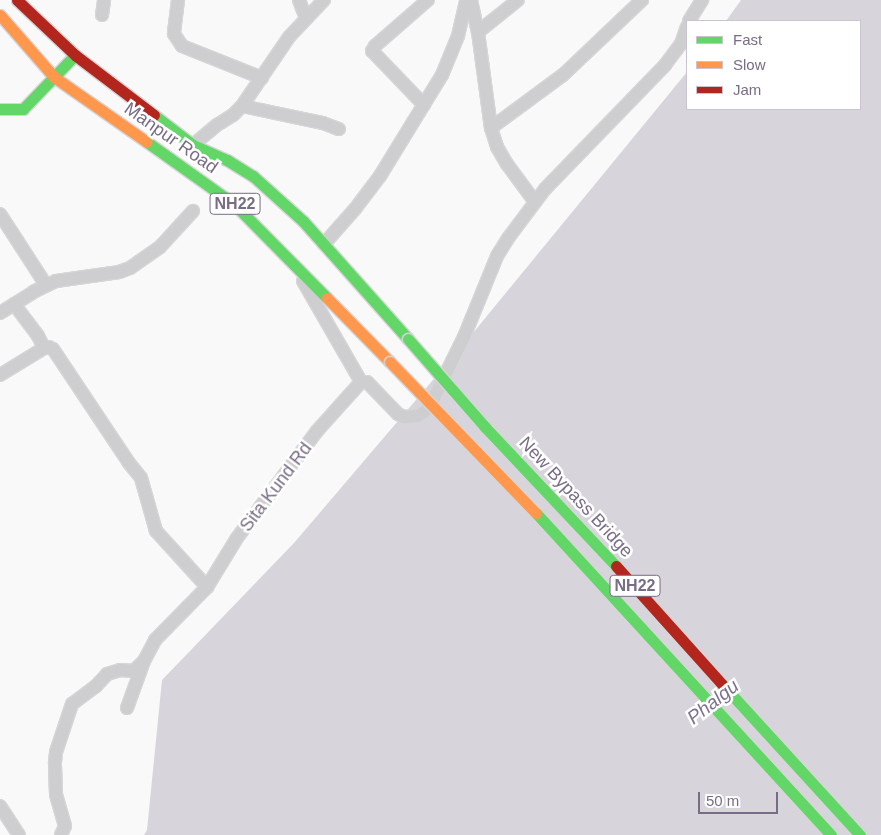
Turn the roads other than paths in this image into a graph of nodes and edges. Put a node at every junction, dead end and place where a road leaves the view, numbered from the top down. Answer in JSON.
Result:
{"nodes":[{"id":1,"x":17,"y":0,"type":"edge"},
{"id":2,"x":104,"y":0,"type":"edge"},
{"id":3,"x":178,"y":0,"type":"edge"},
{"id":4,"x":299,"y":0,"type":"edge"},
{"id":5,"x":324,"y":0,"type":"edge"},
{"id":6,"x":428,"y":0,"type":"edge"},
{"id":7,"x":466,"y":0,"type":"edge"},
{"id":8,"x":471,"y":0,"type":"edge"},
{"id":9,"x":518,"y":0,"type":"edge"},
{"id":10,"x":642,"y":0,"type":"edge"},
{"id":11,"x":702,"y":0,"type":"edge"},
{"id":12,"x":0,"y":15,"type":"edge"},
{"id":13,"x":102,"y":15,"type":"dead end"},
{"id":14,"x":306,"y":18,"type":"junction"},
{"id":15,"x":690,"y":20,"type":"edge"},
{"id":16,"x":686,"y":30,"type":"edge"},
{"id":17,"x":478,"y":32,"type":"junction"},
{"id":18,"x":75,"y":55,"type":"junction"},
{"id":19,"x":54,"y":77,"type":"junction"},
{"id":20,"x":262,"y":78,"type":"junction"},
{"id":21,"x":424,"y":105,"type":"junction"},
{"id":22,"x":242,"y":106,"type":"junction"},
{"id":23,"x":0,"y":109,"type":"edge"},
{"id":24,"x":491,"y":128,"type":"junction"},
{"id":25,"x":339,"y":129,"type":"dead end"},
{"id":26,"x":193,"y":145,"type":"junction"},
{"id":27,"x":535,"y":202,"type":"junction"},
{"id":28,"x":193,"y":211,"type":"dead end"},
{"id":29,"x":0,"y":214,"type":"edge"},
{"id":30,"x":324,"y":244,"type":"junction"},
{"id":31,"x":294,"y":265,"type":"junction"},
{"id":32,"x":46,"y":285,"type":"junction"},
{"id":33,"x":14,"y":304,"type":"junction"},
{"id":34,"x":0,"y":313,"type":"edge"},
{"id":35,"x":408,"y":339,"type":"joint"},
{"id":36,"x":44,"y":348,"type":"junction"},
{"id":37,"x":0,"y":375,"type":"edge"},
{"id":38,"x":362,"y":382,"type":"junction"},
{"id":39,"x":207,"y":587,"type":"junction"},
{"id":40,"x":144,"y":661,"type":"junction"},
{"id":41,"x":127,"y":708,"type":"dead end"},
{"id":42,"x":0,"y":806,"type":"edge"},
{"id":43,"x":19,"y":835,"type":"edge"},
{"id":44,"x":62,"y":835,"type":"edge"},
{"id":45,"x":831,"y":835,"type":"edge"},
{"id":46,"x":860,"y":835,"type":"edge"}],
"edges":[{"from":1,"to":18,"type":"main road","name":"Manpur Road"},
{"from":2,"to":13,"type":"street"},
{"from":3,"to":20,"type":"street"},
{"from":4,"to":14,"type":"street"},
{"from":5,"to":14,"type":"street"},
{"from":6,"to":21,"type":"street"},
{"from":7,"to":21,"type":"street"},
{"from":8,"to":17,"type":"street"},
{"from":9,"to":17,"type":"street"},
{"from":10,"to":24,"type":"street"},
{"from":11,"to":15,"type":"street"},
{"from":12,"to":19,"type":"main road","name":"Manpur Road"},
{"from":14,"to":20,"type":"street"},
{"from":16,"to":27,"type":"street"},
{"from":17,"to":24,"type":"street"},
{"from":18,"to":19,"type":"main road"},
{"from":18,"to":26,"type":"main road","name":"Manpur Road","number":"NH22"},
{"from":19,"to":23,"type":"main road"},
{"from":19,"to":31,"type":"main road","name":"Manpur Road","number":"NH22"},
{"from":20,"to":22,"type":"street"},
{"from":21,"to":30,"type":"street"},
{"from":22,"to":25,"type":"street"},
{"from":22,"to":26,"type":"street"},
{"from":24,"to":27,"type":"street"},
{"from":26,"to":30,"type":"main road","name":"Manpur Road","number":"NH22"},
{"from":27,"to":38,"type":"street"},
{"from":28,"to":32,"type":"street"},
{"from":29,"to":32,"type":"street"},
{"from":30,"to":35,"type":"main road","name":"Manpur Road","number":"NH22"},
{"from":31,"to":38,"type":"street"},
{"from":31,"to":45,"type":"main road","name":"Manpur Road","number":"NH22","bridge":true},
{"from":32,"to":33,"type":"street"},
{"from":33,"to":34,"type":"street"},
{"from":33,"to":36,"type":"street"},
{"from":35,"to":46,"type":"main road","name":"New Bypass Bridge","number":"NH22","bridge":true},
{"from":36,"to":37,"type":"street"},
{"from":36,"to":39,"type":"street"},
{"from":38,"to":39,"type":"street","name":"Sita Kund Rd"},
{"from":39,"to":40,"type":"street","name":"Sita Kund Rd"},
{"from":40,"to":41,"type":"street","name":"Sita Kund Rd"},
{"from":40,"to":44,"type":"street"},
{"from":42,"to":43,"type":"street"}]}
